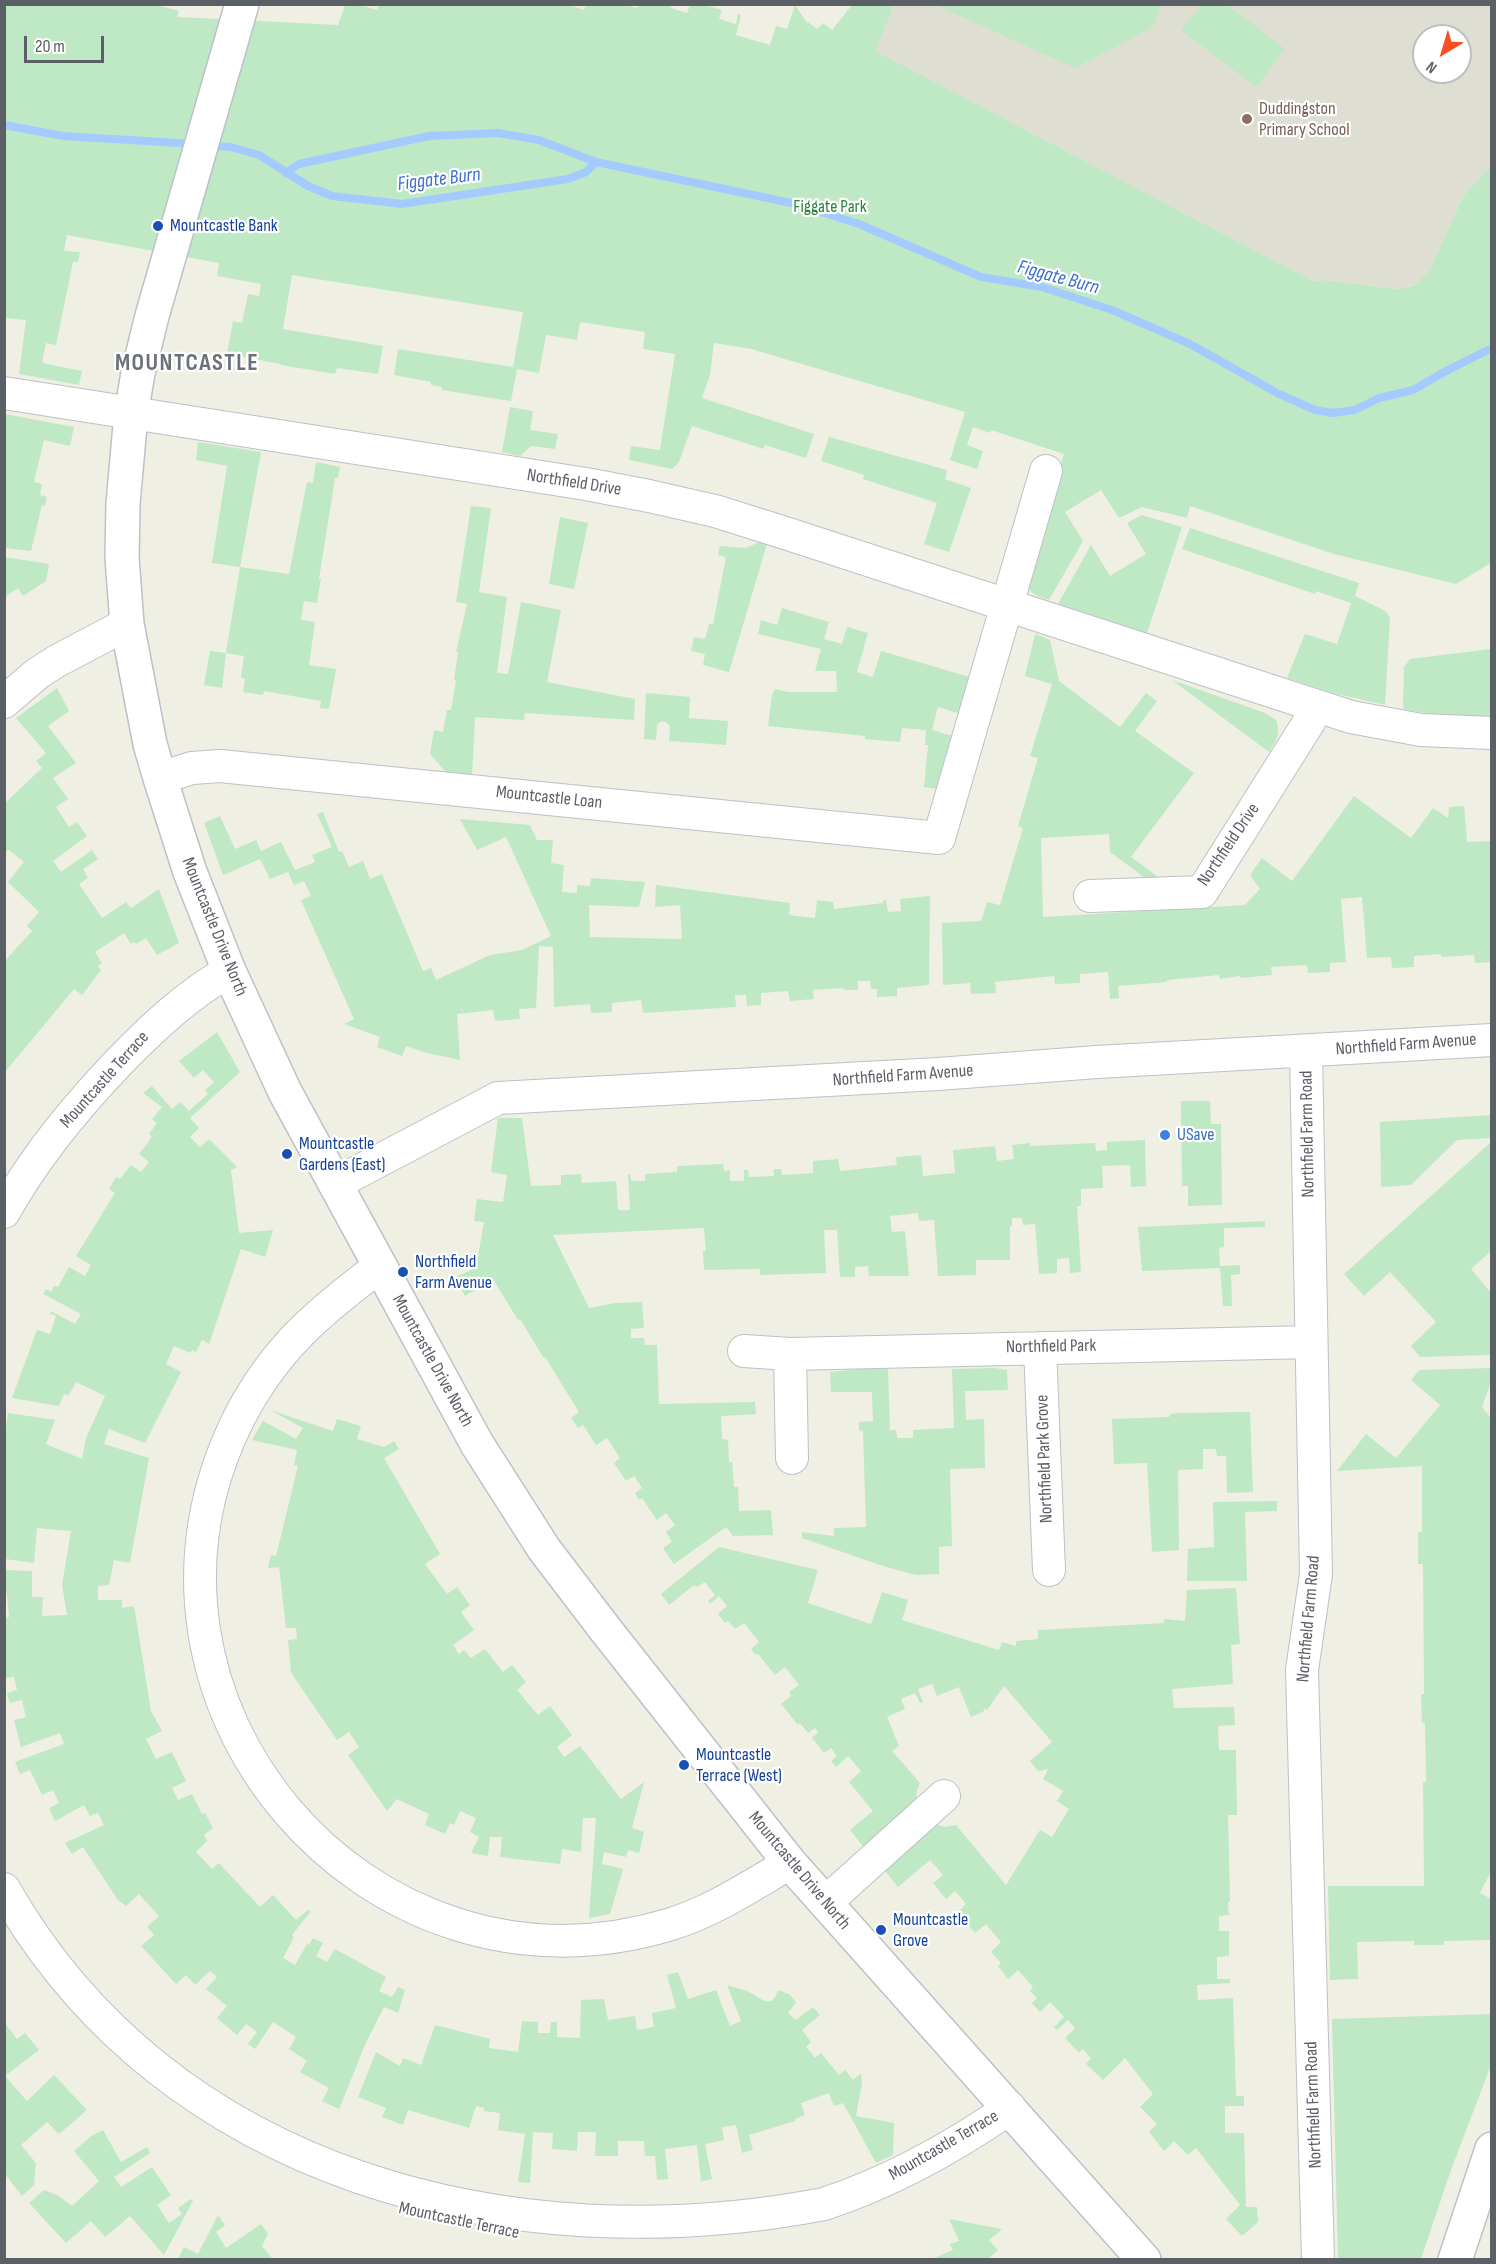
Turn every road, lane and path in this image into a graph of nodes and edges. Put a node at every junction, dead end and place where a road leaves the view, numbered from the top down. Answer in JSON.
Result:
{"nodes":[{"id":1,"x":242,"y":4,"type":"edge"},
{"id":2,"x":4,"y":393,"type":"edge"},
{"id":3,"x":131,"y":414,"type":"junction"},
{"id":4,"x":1046,"y":471,"type":"dead end"},
{"id":5,"x":1006,"y":604,"type":"junction"},
{"id":6,"x":127,"y":624,"type":"junction"},
{"id":7,"x":4,"y":702,"type":"edge"},
{"id":8,"x":1316,"y":706,"type":"junction"},
{"id":9,"x":1491,"y":733,"type":"edge"},
{"id":10,"x":160,"y":778,"type":"junction"},
{"id":11,"x":1090,"y":896,"type":"dead end"},
{"id":12,"x":229,"y":971,"type":"junction"},
{"id":13,"x":1491,"y":1040,"type":"edge"},
{"id":14,"x":1306,"y":1051,"type":"junction"},
{"id":15,"x":335,"y":1184,"type":"junction"},
{"id":16,"x":4,"y":1212,"type":"edge"},
{"id":17,"x":380,"y":1266,"type":"junction"},
{"id":18,"x":1311,"y":1342,"type":"junction"},
{"id":19,"x":1040,"y":1348,"type":"junction"},
{"id":20,"x":744,"y":1351,"type":"dead end"},
{"id":21,"x":790,"y":1354,"type":"junction"},
{"id":22,"x":792,"y":1458,"type":"dead end"},
{"id":23,"x":1049,"y":1570,"type":"dead end"},
{"id":24,"x":945,"y":1796,"type":"dead end"},
{"id":25,"x":790,"y":1863,"type":"junction"},
{"id":26,"x":4,"y":1890,"type":"edge"},
{"id":27,"x":825,"y":1903,"type":"junction"},
{"id":28,"x":1010,"y":2108,"type":"junction"},
{"id":29,"x":1491,"y":2149,"type":"edge"},
{"id":30,"x":1144,"y":2259,"type":"edge"},
{"id":31,"x":1318,"y":2259,"type":"edge"},
{"id":32,"x":1455,"y":2259,"type":"edge"}],
"edges":[{"from":1,"to":3,"type":"street","name":"Mountcastle Drive North"},
{"from":2,"to":3,"type":"street"},
{"from":3,"to":5,"type":"street","name":"Northfield Drive"},
{"from":3,"to":6,"type":"street","name":"Mountcastle Drive North"},
{"from":4,"to":5,"type":"street"},
{"from":5,"to":8,"type":"street","name":"Northfield Drive"},
{"from":5,"to":10,"type":"street","name":"Mountcastle Loan"},
{"from":6,"to":7,"type":"street"},
{"from":6,"to":10,"type":"street","name":"Mountcastle Drive North"},
{"from":8,"to":9,"type":"street","name":"Northfield Drive"},
{"from":8,"to":11,"type":"street","name":"Northfield Drive"},
{"from":10,"to":12,"type":"street","name":"Mountcastle Drive North"},
{"from":12,"to":15,"type":"street","name":"Mountcastle Drive North"},
{"from":12,"to":16,"type":"street","name":"Mountcastle Terrace"},
{"from":13,"to":14,"type":"street","name":"Northfield Farm Avenue"},
{"from":14,"to":15,"type":"street","name":"Northfield Farm Avenue"},
{"from":14,"to":18,"type":"street","name":"Northfield Farm Road"},
{"from":15,"to":17,"type":"street","name":"Mountcastle Drive North"},
{"from":17,"to":25,"type":"street","name":"Mountcastle Drive North"},
{"from":17,"to":25,"type":"street"},
{"from":18,"to":19,"type":"street","name":"Northfield Park"},
{"from":18,"to":31,"type":"street","name":"Northfield Farm Road"},
{"from":19,"to":21,"type":"street","name":"Northfield Park"},
{"from":19,"to":23,"type":"street","name":"Northfield Park Grove"},
{"from":20,"to":21,"type":"street","name":"Northfield Park"},
{"from":21,"to":22,"type":"street"},
{"from":24,"to":27,"type":"street"},
{"from":25,"to":27,"type":"street","name":"Mountcastle Drive North"},
{"from":26,"to":28,"type":"street","name":"Mountcastle Terrace"},
{"from":27,"to":28,"type":"street","name":"Mountcastle Drive North"},
{"from":28,"to":30,"type":"street","name":"Mountcastle Drive North"},
{"from":29,"to":32,"type":"street"}]}
